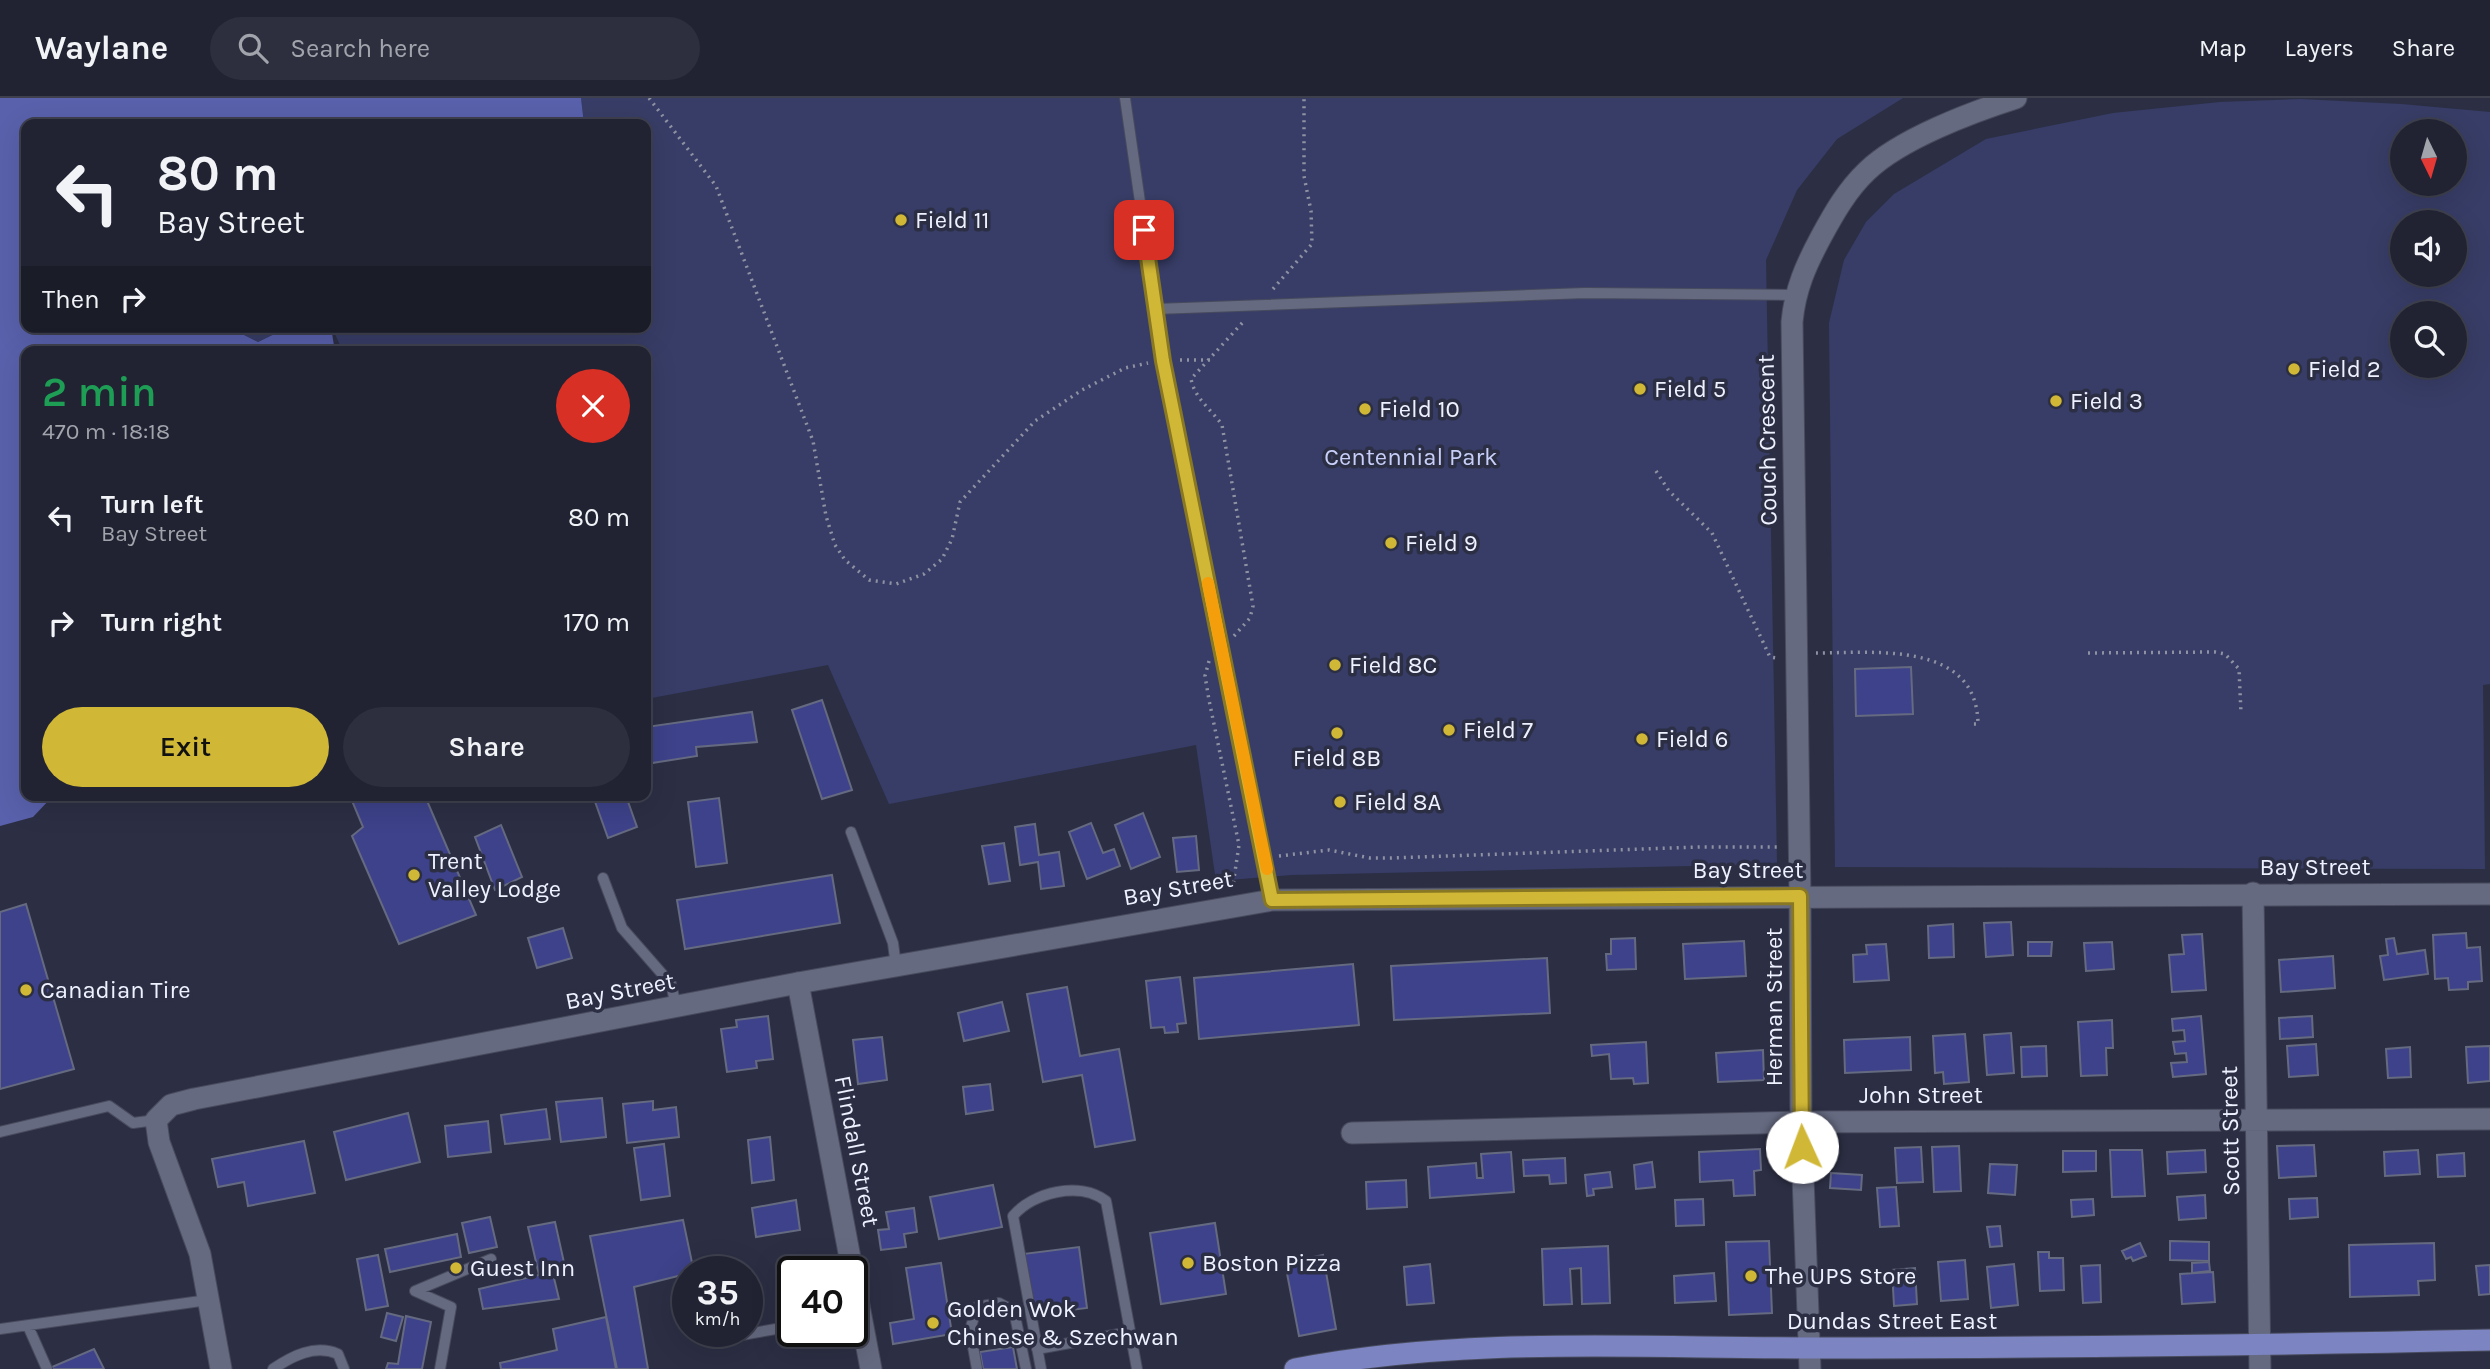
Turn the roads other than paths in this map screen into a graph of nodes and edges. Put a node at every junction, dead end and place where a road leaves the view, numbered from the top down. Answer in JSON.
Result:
{"nodes":[{"id":1,"x":1125,"y":98,"type":"edge"},
{"id":2,"x":2016,"y":98,"type":"edge"},
{"id":3,"x":1795,"y":295,"type":"junction"},
{"id":4,"x":1156,"y":309,"type":"junction"},
{"id":5,"x":851,"y":832,"type":"dead end"},
{"id":6,"x":603,"y":878,"type":"dead end"},
{"id":7,"x":2253,"y":893,"type":"junction"},
{"id":8,"x":2490,"y":894,"type":"edge"},
{"id":9,"x":1800,"y":896,"type":"junction"},
{"id":10,"x":1272,"y":900,"type":"junction"},
{"id":11,"x":896,"y":966,"type":"junction"},
{"id":12,"x":798,"y":983,"type":"junction"},
{"id":13,"x":676,"y":1006,"type":"junction"},
{"id":14,"x":2256,"y":1119,"type":"junction"},
{"id":15,"x":2490,"y":1119,"type":"edge"},
{"id":16,"x":156,"y":1120,"type":"junction"},
{"id":17,"x":1801,"y":1122,"type":"junction"},
{"id":18,"x":0,"y":1132,"type":"edge"},
{"id":19,"x":1352,"y":1133,"type":"dead end"},
{"id":20,"x":847,"y":1256,"type":"edge"},
{"id":21,"x":491,"y":1259,"type":"dead end"},
{"id":22,"x":208,"y":1300,"type":"junction"},
{"id":23,"x":28,"y":1326,"type":"junction"},
{"id":24,"x":0,"y":1329,"type":"edge"},
{"id":25,"x":1130,"y":1332,"type":"junction"},
{"id":26,"x":2490,"y":1340,"type":"edge"},
{"id":27,"x":2260,"y":1344,"type":"junction"},
{"id":28,"x":865,"y":1347,"type":"edge"},
{"id":29,"x":1037,"y":1349,"type":"junction"},
{"id":30,"x":1810,"y":1359,"type":"edge"},
{"id":31,"x":47,"y":1369,"type":"edge"},
{"id":32,"x":221,"y":1369,"type":"edge"},
{"id":33,"x":274,"y":1369,"type":"edge"},
{"id":34,"x":344,"y":1369,"type":"edge"},
{"id":35,"x":440,"y":1369,"type":"edge"},
{"id":36,"x":871,"y":1369,"type":"edge"},
{"id":37,"x":977,"y":1369,"type":"edge"},
{"id":38,"x":1026,"y":1369,"type":"edge"},
{"id":39,"x":1041,"y":1369,"type":"edge"},
{"id":40,"x":1137,"y":1369,"type":"edge"},
{"id":41,"x":1295,"y":1369,"type":"edge"},
{"id":42,"x":2260,"y":1369,"type":"edge"}],
"edges":[{"from":1,"to":4,"type":"lane"},
{"from":2,"to":3,"type":"street","name":"Couch Crescent"},
{"from":3,"to":4,"type":"lane"},
{"from":3,"to":9,"type":"street","name":"Couch Crescent"},
{"from":4,"to":10,"type":"lane"},
{"from":5,"to":11,"type":"lane"},
{"from":6,"to":13,"type":"lane"},
{"from":7,"to":8,"type":"street","name":"Bay Street"},
{"from":7,"to":9,"type":"street","name":"Bay Street"},
{"from":7,"to":14,"type":"street","name":"Scott Street"},
{"from":9,"to":10,"type":"street","name":"Bay Street"},
{"from":9,"to":17,"type":"street","name":"Herman Street"},
{"from":10,"to":11,"type":"street","name":"Bay Street"},
{"from":11,"to":12,"type":"street","name":"Bay Street"},
{"from":12,"to":13,"type":"street","name":"Bay Street"},
{"from":12,"to":20,"type":"street","name":"Flindall Street"},
{"from":13,"to":16,"type":"street","name":"Bay Street"},
{"from":14,"to":15,"type":"street","name":"John Street"},
{"from":14,"to":17,"type":"street","name":"John Street"},
{"from":14,"to":27,"type":"street","name":"Scott Street"},
{"from":16,"to":18,"type":"lane"},
{"from":16,"to":22,"type":"street"},
{"from":17,"to":19,"type":"street","name":"John Street"},
{"from":17,"to":30,"type":"street","name":"Herman Street"},
{"from":21,"to":35,"type":"lane"},
{"from":22,"to":23,"type":"lane"},
{"from":22,"to":32,"type":"street"},
{"from":23,"to":24,"type":"lane"},
{"from":23,"to":31,"type":"lane"},
{"from":25,"to":29,"type":"lane"},
{"from":25,"to":29,"type":"lane"},
{"from":25,"to":40,"type":"lane"},
{"from":26,"to":27,"type":"main road","name":"Dundas Street East"},
{"from":27,"to":30,"type":"main road","name":"Dundas Street East"},
{"from":27,"to":42,"type":"street","name":"Scott Street"},
{"from":28,"to":36,"type":"street","name":"Flindall Street"},
{"from":29,"to":39,"type":"lane"},
{"from":30,"to":41,"type":"main road","name":"Dundas Street East"},
{"from":33,"to":34,"type":"lane"},
{"from":37,"to":38,"type":"lane"}]}
